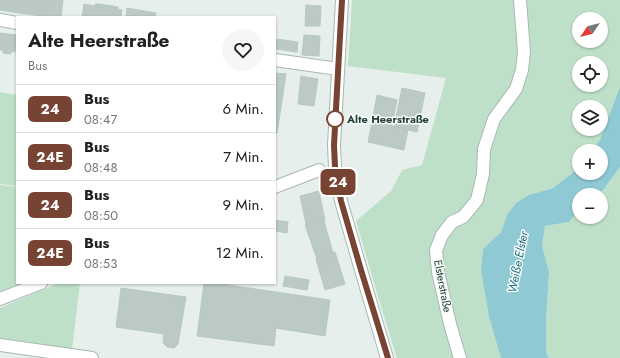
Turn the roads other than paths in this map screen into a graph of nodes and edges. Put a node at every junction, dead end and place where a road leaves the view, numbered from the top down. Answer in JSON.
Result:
{"nodes":[{"id":1,"x":342,"y":0,"type":"edge"},
{"id":2,"x":520,"y":0,"type":"edge"},
{"id":3,"x":0,"y":20,"type":"edge"},
{"id":4,"x":16,"y":22,"type":"edge"},
{"id":5,"x":276,"y":60,"type":"edge"},
{"id":6,"x":338,"y":69,"type":"junction"},
{"id":7,"x":319,"y":170,"type":"dead end"},
{"id":8,"x":276,"y":188,"type":"edge"},
{"id":9,"x":38,"y":284,"type":"edge"},
{"id":10,"x":0,"y":299,"type":"edge"},
{"id":11,"x":0,"y":345,"type":"edge"},
{"id":12,"x":92,"y":358,"type":"edge"},
{"id":13,"x":388,"y":358,"type":"edge"},
{"id":14,"x":460,"y":358,"type":"edge"}],
"edges":[{"from":1,"to":6,"type":"street"},
{"from":2,"to":14,"type":"street","name":"Elsterstraße"},
{"from":3,"to":4,"type":"street"},
{"from":5,"to":6,"type":"street"},
{"from":6,"to":13,"type":"street"},
{"from":7,"to":8,"type":"street"},
{"from":9,"to":10,"type":"street"},
{"from":11,"to":12,"type":"street"}]}
